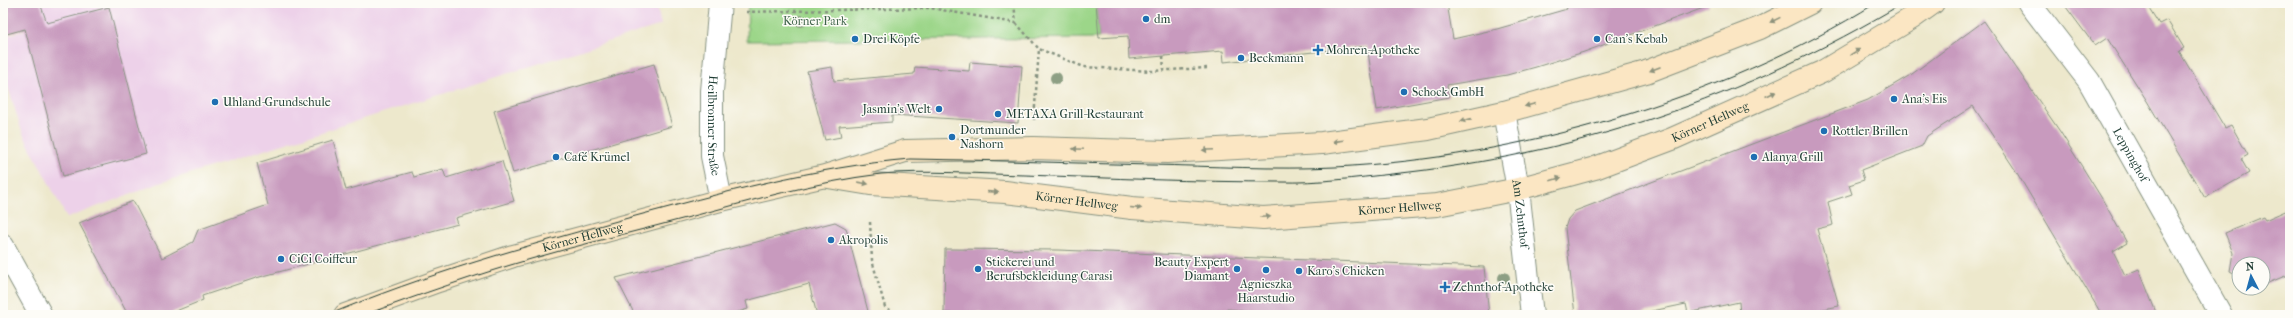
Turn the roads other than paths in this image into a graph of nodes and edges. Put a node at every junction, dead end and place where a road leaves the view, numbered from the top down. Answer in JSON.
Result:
{"nodes":[{"id":1,"x":1810,"y":3,"type":"edge"},
{"id":2,"x":1933,"y":3,"type":"edge"},
{"id":3,"x":2029,"y":3,"type":"edge"},
{"id":4,"x":720,"y":8,"type":"edge"},
{"id":5,"x":1504,"y":112,"type":"junction"},
{"id":6,"x":825,"y":176,"type":"junction"},
{"id":7,"x":1518,"y":189,"type":"junction"},
{"id":8,"x":721,"y":200,"type":"junction"},
{"id":9,"x":3,"y":246,"type":"edge"},
{"id":10,"x":41,"y":315,"type":"edge"},
{"id":11,"x":345,"y":315,"type":"edge"},
{"id":12,"x":1532,"y":315,"type":"edge"},
{"id":13,"x":2221,"y":315,"type":"edge"}],
"edges":[{"from":1,"to":5,"type":"main road","name":"Körner Hellweg","one_way":true},
{"from":7,"to":2,"type":"main road","name":"Körner Hellweg","one_way":true},
{"from":3,"to":13,"type":"street","name":"Leppinghof"},
{"from":4,"to":8,"type":"street","name":"Heilbronner Straße"},
{"from":5,"to":6,"type":"main road","name":"Körner Hellweg","one_way":true},
{"from":5,"to":7,"type":"street","name":"Am Zehnthof"},
{"from":6,"to":7,"type":"main road","name":"Körner Hellweg","one_way":true},
{"from":6,"to":8,"type":"main road","name":"Körner Hellweg"},
{"from":7,"to":12,"type":"street","name":"Am Zehnthof"},
{"from":8,"to":11,"type":"main road","name":"Körner Hellweg"},
{"from":9,"to":10,"type":"street"}]}
